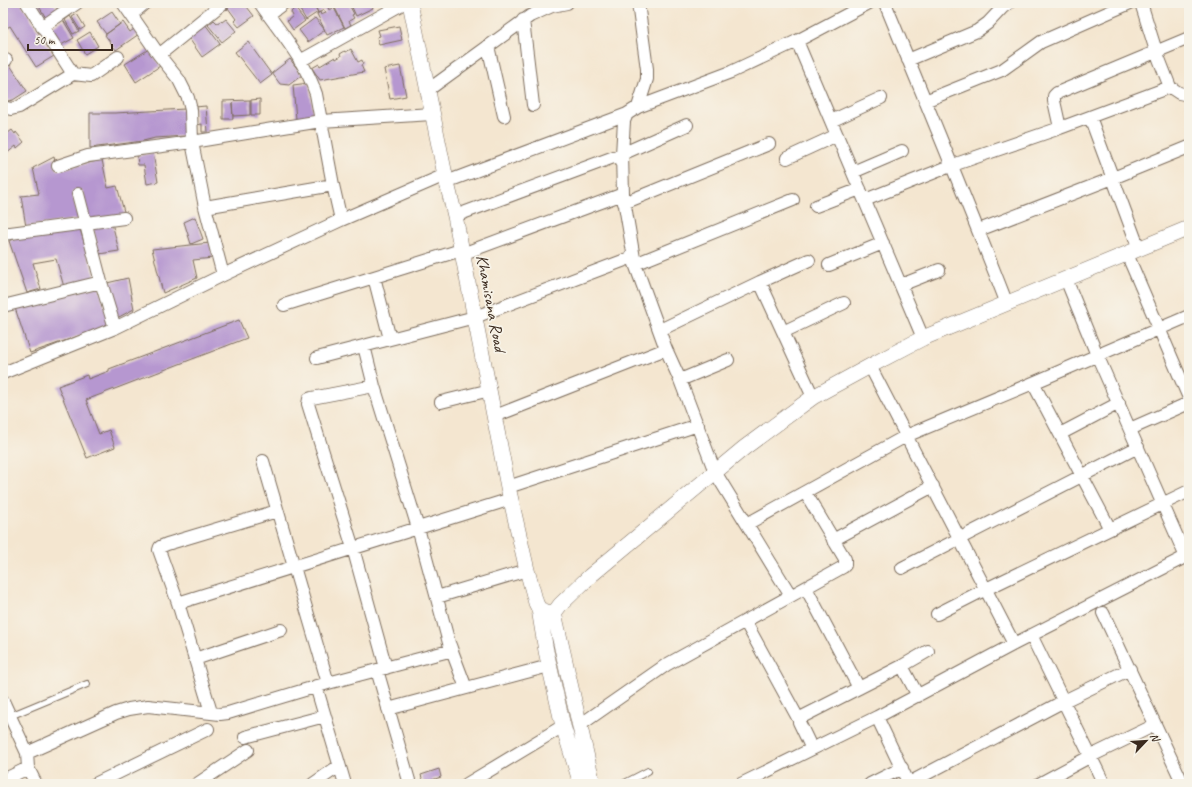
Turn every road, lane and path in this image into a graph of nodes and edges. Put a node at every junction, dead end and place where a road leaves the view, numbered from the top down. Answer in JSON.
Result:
{"nodes":[{"id":1,"x":27,"y":3,"type":"edge"},
{"id":2,"x":77,"y":3,"type":"edge"},
{"id":3,"x":123,"y":3,"type":"edge"},
{"id":4,"x":145,"y":3,"type":"edge"},
{"id":5,"x":223,"y":3,"type":"edge"},
{"id":6,"x":260,"y":3,"type":"edge"},
{"id":7,"x":284,"y":3,"type":"edge"},
{"id":8,"x":404,"y":3,"type":"edge"},
{"id":9,"x":410,"y":3,"type":"edge"},
{"id":10,"x":567,"y":3,"type":"edge"},
{"id":11,"x":638,"y":3,"type":"edge"},
{"id":12,"x":869,"y":3,"type":"edge"},
{"id":13,"x":885,"y":3,"type":"edge"},
{"id":14,"x":1009,"y":3,"type":"edge"},
{"id":15,"x":1130,"y":3,"type":"edge"},
{"id":16,"x":1142,"y":3,"type":"edge"},
{"id":17,"x":131,"y":15,"type":"junction"},
{"id":18,"x":268,"y":15,"type":"junction"},
{"id":19,"x":523,"y":20,"type":"junction"},
{"id":20,"x":42,"y":27,"type":"junction"},
{"id":21,"x":1189,"y":38,"type":"edge"},
{"id":22,"x":797,"y":41,"type":"junction"},
{"id":23,"x":488,"y":46,"type":"junction"},
{"id":24,"x":1156,"y":51,"type":"junction"},
{"id":25,"x":159,"y":55,"type":"junction"},
{"id":26,"x":118,"y":57,"type":"dead end"},
{"id":27,"x":908,"y":60,"type":"junction"},
{"id":28,"x":300,"y":61,"type":"junction"},
{"id":29,"x":73,"y":74,"type":"junction"},
{"id":30,"x":1170,"y":87,"type":"junction"},
{"id":31,"x":428,"y":90,"type":"junction"},
{"id":32,"x":1189,"y":95,"type":"edge"},
{"id":33,"x":881,"y":98,"type":"dead end"},
{"id":34,"x":925,"y":101,"type":"junction"},
{"id":35,"x":534,"y":105,"type":"dead end"},
{"id":36,"x":3,"y":107,"type":"edge"},
{"id":37,"x":638,"y":107,"type":"junction"},
{"id":38,"x":432,"y":114,"type":"junction"},
{"id":39,"x":627,"y":114,"type":"junction"},
{"id":40,"x":504,"y":116,"type":"dead end"},
{"id":41,"x":1090,"y":117,"type":"junction"},
{"id":42,"x":321,"y":121,"type":"junction"},
{"id":43,"x":831,"y":121,"type":"junction"},
{"id":44,"x":687,"y":125,"type":"dead end"},
{"id":45,"x":1060,"y":128,"type":"junction"},
{"id":46,"x":837,"y":135,"type":"junction"},
{"id":47,"x":192,"y":142,"type":"junction"},
{"id":48,"x":770,"y":144,"type":"dead end"},
{"id":49,"x":1189,"y":147,"type":"edge"},
{"id":50,"x":902,"y":151,"type":"dead end"},
{"id":51,"x":622,"y":154,"type":"junction"},
{"id":52,"x":786,"y":158,"type":"dead end"},
{"id":53,"x":953,"y":165,"type":"junction"},
{"id":54,"x":58,"y":166,"type":"dead end"},
{"id":55,"x":853,"y":172,"type":"junction"},
{"id":56,"x":1113,"y":178,"type":"junction"},
{"id":57,"x":446,"y":179,"type":"junction"},
{"id":58,"x":333,"y":185,"type":"junction"},
{"id":59,"x":78,"y":194,"type":"dead end"},
{"id":60,"x":862,"y":194,"type":"junction"},
{"id":61,"x":623,"y":198,"type":"junction"},
{"id":62,"x":793,"y":200,"type":"dead end"},
{"id":63,"x":816,"y":206,"type":"dead end"},
{"id":64,"x":204,"y":207,"type":"junction"},
{"id":65,"x":455,"y":216,"type":"junction"},
{"id":66,"x":124,"y":218,"type":"dead end"},
{"id":67,"x":341,"y":220,"type":"junction"},
{"id":68,"x":85,"y":222,"type":"junction"},
{"id":69,"x":1189,"y":228,"type":"edge"},
{"id":70,"x":979,"y":230,"type":"junction"},
{"id":71,"x":3,"y":234,"type":"edge"},
{"id":72,"x":883,"y":244,"type":"junction"},
{"id":73,"x":1133,"y":251,"type":"junction"},
{"id":74,"x":462,"y":252,"type":"junction"},
{"id":75,"x":810,"y":260,"type":"dead end"},
{"id":76,"x":634,"y":261,"type":"junction"},
{"id":77,"x":829,"y":265,"type":"dead end"},
{"id":78,"x":939,"y":270,"type":"dead end"},
{"id":79,"x":223,"y":275,"type":"junction"},
{"id":80,"x":374,"y":277,"type":"junction"},
{"id":81,"x":1066,"y":278,"type":"junction"},
{"id":82,"x":101,"y":282,"type":"junction"},
{"id":83,"x":760,"y":282,"type":"junction"},
{"id":84,"x":901,"y":286,"type":"junction"},
{"id":85,"x":844,"y":303,"type":"dead end"},
{"id":86,"x":1007,"y":304,"type":"junction"},
{"id":87,"x":284,"y":305,"type":"dead end"},
{"id":88,"x":3,"y":306,"type":"edge"},
{"id":89,"x":1189,"y":316,"type":"edge"},
{"id":90,"x":475,"y":317,"type":"junction"},
{"id":91,"x":115,"y":328,"type":"junction"},
{"id":92,"x":1159,"y":328,"type":"junction"},
{"id":93,"x":660,"y":330,"type":"junction"},
{"id":94,"x":783,"y":332,"type":"junction"},
{"id":95,"x":923,"y":338,"type":"junction"},
{"id":96,"x":390,"y":339,"type":"junction"},
{"id":97,"x":364,"y":346,"type":"junction"},
{"id":98,"x":666,"y":349,"type":"junction"},
{"id":99,"x":1097,"y":355,"type":"junction"},
{"id":100,"x":317,"y":358,"type":"dead end"},
{"id":101,"x":728,"y":360,"type":"dead end"},
{"id":102,"x":870,"y":366,"type":"junction"},
{"id":103,"x":4,"y":370,"type":"edge"},
{"id":104,"x":680,"y":380,"type":"junction"},
{"id":105,"x":1034,"y":383,"type":"junction"},
{"id":106,"x":374,"y":386,"type":"junction"},
{"id":107,"x":490,"y":390,"type":"junction"},
{"id":108,"x":813,"y":397,"type":"junction"},
{"id":109,"x":1189,"y":398,"type":"edge"},
{"id":110,"x":440,"y":402,"type":"dead end"},
{"id":111,"x":1119,"y":403,"type":"junction"},
{"id":112,"x":1189,"y":403,"type":"edge"},
{"id":113,"x":495,"y":416,"type":"junction"},
{"id":114,"x":698,"y":425,"type":"junction"},
{"id":115,"x":1130,"y":429,"type":"junction"},
{"id":116,"x":1060,"y":434,"type":"junction"},
{"id":117,"x":906,"y":436,"type":"junction"},
{"id":118,"x":1138,"y":447,"type":"junction"},
{"id":119,"x":263,"y":460,"type":"dead end"},
{"id":120,"x":715,"y":472,"type":"junction"},
{"id":121,"x":1082,"y":476,"type":"junction"},
{"id":122,"x":933,"y":486,"type":"junction"},
{"id":123,"x":805,"y":492,"type":"junction"},
{"id":124,"x":1189,"y":492,"type":"edge"},
{"id":125,"x":510,"y":493,"type":"junction"},
{"id":126,"x":1162,"y":504,"type":"junction"},
{"id":127,"x":277,"y":511,"type":"junction"},
{"id":128,"x":747,"y":524,"type":"junction"},
{"id":129,"x":418,"y":528,"type":"junction"},
{"id":130,"x":1110,"y":530,"type":"junction"},
{"id":131,"x":959,"y":538,"type":"junction"},
{"id":132,"x":834,"y":540,"type":"junction"},
{"id":133,"x":353,"y":548,"type":"junction"},
{"id":134,"x":1187,"y":556,"type":"edge"},
{"id":135,"x":294,"y":566,"type":"junction"},
{"id":136,"x":902,"y":568,"type":"dead end"},
{"id":137,"x":527,"y":570,"type":"junction"},
{"id":138,"x":806,"y":588,"type":"junction"},
{"id":139,"x":986,"y":589,"type":"junction"},
{"id":140,"x":791,"y":596,"type":"junction"},
{"id":141,"x":437,"y":597,"type":"junction"},
{"id":142,"x":178,"y":603,"type":"junction"},
{"id":143,"x":539,"y":609,"type":"junction"},
{"id":144,"x":554,"y":613,"type":"junction"},
{"id":145,"x":1103,"y":613,"type":"dead end"},
{"id":146,"x":937,"y":614,"type":"dead end"},
{"id":147,"x":745,"y":621,"type":"junction"},
{"id":148,"x":281,"y":630,"type":"dead end"},
{"id":149,"x":1031,"y":635,"type":"junction"},
{"id":150,"x":449,"y":643,"type":"junction"},
{"id":151,"x":1014,"y":644,"type":"junction"},
{"id":152,"x":928,"y":651,"type":"dead end"},
{"id":153,"x":195,"y":659,"type":"junction"},
{"id":154,"x":549,"y":666,"type":"junction"},
{"id":155,"x":902,"y":666,"type":"junction"},
{"id":156,"x":382,"y":669,"type":"junction"},
{"id":157,"x":1130,"y":669,"type":"junction"},
{"id":158,"x":328,"y":683,"type":"junction"},
{"id":159,"x":87,"y":684,"type":"dead end"},
{"id":160,"x":316,"y":686,"type":"junction"},
{"id":161,"x":466,"y":688,"type":"junction"},
{"id":162,"x":859,"y":688,"type":"junction"},
{"id":163,"x":918,"y":696,"type":"junction"},
{"id":164,"x":3,"y":701,"type":"edge"},
{"id":165,"x":1064,"y":701,"type":"junction"},
{"id":166,"x":388,"y":709,"type":"junction"},
{"id":167,"x":211,"y":712,"type":"junction"},
{"id":168,"x":10,"y":716,"type":"junction"},
{"id":169,"x":325,"y":716,"type":"junction"},
{"id":170,"x":877,"y":717,"type":"junction"},
{"id":171,"x":799,"y":720,"type":"junction"},
{"id":172,"x":580,"y":725,"type":"junction"},
{"id":173,"x":1155,"y":725,"type":"junction"},
{"id":174,"x":563,"y":726,"type":"junction"},
{"id":175,"x":208,"y":729,"type":"dead end"},
{"id":176,"x":245,"y":737,"type":"dead end"},
{"id":177,"x":812,"y":749,"type":"junction"},
{"id":178,"x":248,"y":750,"type":"dead end"},
{"id":179,"x":27,"y":753,"type":"junction"},
{"id":180,"x":1092,"y":756,"type":"junction"},
{"id":181,"x":339,"y":766,"type":"junction"},
{"id":182,"x":28,"y":768,"type":"junction"},
{"id":183,"x":902,"y":768,"type":"junction"},
{"id":184,"x":648,"y":771,"type":"dead end"},
{"id":185,"x":1184,"y":778,"type":"edge"},
{"id":186,"x":3,"y":780,"type":"edge"},
{"id":187,"x":909,"y":783,"type":"edge"},
{"id":188,"x":36,"y":784,"type":"edge"},
{"id":189,"x":95,"y":784,"type":"edge"},
{"id":190,"x":198,"y":784,"type":"edge"},
{"id":191,"x":313,"y":784,"type":"edge"},
{"id":192,"x":345,"y":784,"type":"edge"},
{"id":193,"x":410,"y":784,"type":"edge"},
{"id":194,"x":467,"y":784,"type":"edge"},
{"id":195,"x":581,"y":784,"type":"edge"},
{"id":196,"x":593,"y":784,"type":"edge"},
{"id":197,"x":623,"y":784,"type":"edge"},
{"id":198,"x":741,"y":784,"type":"edge"},
{"id":199,"x":870,"y":784,"type":"edge"},
{"id":200,"x":1039,"y":784,"type":"edge"},
{"id":201,"x":1104,"y":784,"type":"edge"}],
"edges":[{"from":1,"to":20,"type":"street"},
{"from":2,"to":20,"type":"street"},
{"from":3,"to":17,"type":"street"},
{"from":4,"to":17,"type":"street"},
{"from":5,"to":25,"type":"street"},
{"from":6,"to":18,"type":"street"},
{"from":7,"to":18,"type":"street"},
{"from":8,"to":28,"type":"street"},
{"from":9,"to":31,"type":"street","name":"Khamisana Road"},
{"from":10,"to":19,"type":"street"},
{"from":11,"to":37,"type":"street"},
{"from":12,"to":22,"type":"street"},
{"from":13,"to":27,"type":"street"},
{"from":14,"to":27,"type":"street"},
{"from":15,"to":34,"type":"street"},
{"from":16,"to":24,"type":"street"},
{"from":17,"to":25,"type":"street"},
{"from":18,"to":28,"type":"street"},
{"from":19,"to":23,"type":"street"},
{"from":19,"to":35,"type":"street"},
{"from":20,"to":29,"type":"street"},
{"from":21,"to":24,"type":"street"},
{"from":22,"to":37,"type":"street"},
{"from":22,"to":43,"type":"street"},
{"from":23,"to":31,"type":"street"},
{"from":23,"to":40,"type":"street"},
{"from":24,"to":30,"type":"street"},
{"from":24,"to":45,"type":"street"},
{"from":25,"to":47,"type":"street"},
{"from":26,"to":29,"type":"street"},
{"from":27,"to":34,"type":"street"},
{"from":28,"to":42,"type":"street"},
{"from":29,"to":36,"type":"street"},
{"from":30,"to":32,"type":"street"},
{"from":30,"to":41,"type":"street"},
{"from":31,"to":38,"type":"street","name":"Khamisana Road"},
{"from":33,"to":43,"type":"street"},
{"from":34,"to":53,"type":"street"},
{"from":37,"to":39,"type":"street"},
{"from":38,"to":42,"type":"street"},
{"from":38,"to":57,"type":"street","name":"Khamisana Road"},
{"from":39,"to":51,"type":"street"},
{"from":39,"to":57,"type":"street"},
{"from":41,"to":45,"type":"street"},
{"from":41,"to":56,"type":"street"},
{"from":42,"to":47,"type":"street"},
{"from":42,"to":58,"type":"street"},
{"from":43,"to":46,"type":"street"},
{"from":44,"to":51,"type":"street"},
{"from":45,"to":53,"type":"street"},
{"from":46,"to":52,"type":"street"},
{"from":46,"to":55,"type":"street"},
{"from":47,"to":54,"type":"street"},
{"from":47,"to":64,"type":"street"},
{"from":48,"to":61,"type":"street"},
{"from":49,"to":56,"type":"street"},
{"from":50,"to":55,"type":"street"},
{"from":51,"to":61,"type":"street"},
{"from":51,"to":65,"type":"street"},
{"from":53,"to":60,"type":"street"},
{"from":53,"to":70,"type":"street"},
{"from":55,"to":60,"type":"street"},
{"from":56,"to":70,"type":"street"},
{"from":56,"to":73,"type":"street"},
{"from":57,"to":65,"type":"street","name":"Khamisana Road"},
{"from":57,"to":67,"type":"street"},
{"from":58,"to":64,"type":"street"},
{"from":58,"to":67,"type":"street"},
{"from":59,"to":68,"type":"street"},
{"from":60,"to":63,"type":"street"},
{"from":60,"to":72,"type":"street"},
{"from":61,"to":74,"type":"street"},
{"from":61,"to":76,"type":"street"},
{"from":62,"to":76,"type":"street"},
{"from":64,"to":79,"type":"street"},
{"from":65,"to":74,"type":"street","name":"Khamisana Road"},
{"from":66,"to":68,"type":"street"},
{"from":67,"to":79,"type":"street"},
{"from":68,"to":71,"type":"street"},
{"from":68,"to":82,"type":"street"},
{"from":69,"to":73,"type":"street"},
{"from":70,"to":86,"type":"street"},
{"from":72,"to":77,"type":"street"},
{"from":72,"to":84,"type":"street"},
{"from":73,"to":81,"type":"street"},
{"from":73,"to":92,"type":"street"},
{"from":74,"to":80,"type":"street"},
{"from":74,"to":90,"type":"street","name":"Khamisana Road"},
{"from":75,"to":83,"type":"street"},
{"from":76,"to":90,"type":"street"},
{"from":76,"to":93,"type":"street"},
{"from":78,"to":84,"type":"street"},
{"from":79,"to":91,"type":"street"},
{"from":80,"to":87,"type":"street"},
{"from":80,"to":96,"type":"street"},
{"from":81,"to":86,"type":"street"},
{"from":81,"to":99,"type":"street"},
{"from":82,"to":88,"type":"street"},
{"from":82,"to":91,"type":"street"},
{"from":83,"to":93,"type":"street"},
{"from":83,"to":94,"type":"street"},
{"from":84,"to":95,"type":"street"},
{"from":85,"to":94,"type":"street"},
{"from":86,"to":95,"type":"street"},
{"from":89,"to":92,"type":"street"},
{"from":90,"to":96,"type":"street"},
{"from":90,"to":107,"type":"street","name":"Khamisana Road"},
{"from":91,"to":103,"type":"street"},
{"from":92,"to":99,"type":"street"},
{"from":92,"to":109,"type":"street"},
{"from":93,"to":98,"type":"street"},
{"from":94,"to":108,"type":"street"},
{"from":95,"to":102,"type":"street"},
{"from":96,"to":97,"type":"street"},
{"from":97,"to":100,"type":"street"},
{"from":97,"to":106,"type":"street"},
{"from":98,"to":104,"type":"street"},
{"from":98,"to":113,"type":"street"},
{"from":99,"to":105,"type":"street"},
{"from":99,"to":111,"type":"street"},
{"from":101,"to":104,"type":"street"},
{"from":102,"to":108,"type":"street"},
{"from":102,"to":117,"type":"street"},
{"from":104,"to":114,"type":"street"},
{"from":105,"to":116,"type":"street"},
{"from":105,"to":117,"type":"street"},
{"from":106,"to":129,"type":"street"},
{"from":106,"to":133,"type":"street"},
{"from":107,"to":110,"type":"street"},
{"from":107,"to":113,"type":"street","name":"Khamisana Road"},
{"from":108,"to":120,"type":"street"},
{"from":111,"to":115,"type":"street"},
{"from":111,"to":116,"type":"street"},
{"from":112,"to":115,"type":"street"},
{"from":113,"to":125,"type":"street","name":"Khamisana Road"},
{"from":114,"to":120,"type":"street"},
{"from":114,"to":125,"type":"street"},
{"from":115,"to":118,"type":"street"},
{"from":116,"to":121,"type":"street"},
{"from":117,"to":122,"type":"street"},
{"from":117,"to":123,"type":"street"},
{"from":118,"to":121,"type":"street"},
{"from":118,"to":126,"type":"street"},
{"from":119,"to":127,"type":"street"},
{"from":120,"to":128,"type":"street"},
{"from":120,"to":144,"type":"street"},
{"from":121,"to":130,"type":"street"},
{"from":121,"to":131,"type":"street"},
{"from":122,"to":131,"type":"street"},
{"from":122,"to":132,"type":"street"},
{"from":123,"to":128,"type":"street"},
{"from":123,"to":132,"type":"street"},
{"from":124,"to":126,"type":"street"},
{"from":125,"to":129,"type":"street"},
{"from":125,"to":137,"type":"street","name":"Khamisana Road"},
{"from":126,"to":130,"type":"street"},
{"from":126,"to":134,"type":"street"},
{"from":127,"to":135,"type":"street"},
{"from":127,"to":142,"type":"street"},
{"from":128,"to":140,"type":"street"},
{"from":129,"to":133,"type":"street"},
{"from":129,"to":141,"type":"street"},
{"from":130,"to":139,"type":"street"},
{"from":131,"to":136,"type":"street"},
{"from":131,"to":139,"type":"street"},
{"from":132,"to":138,"type":"street"},
{"from":133,"to":135,"type":"street"},
{"from":133,"to":156,"type":"street"},
{"from":134,"to":149,"type":"street"},
{"from":135,"to":142,"type":"street"},
{"from":135,"to":158,"type":"street"},
{"from":137,"to":141,"type":"street"},
{"from":137,"to":143,"type":"street","name":"Khamisana Road"},
{"from":138,"to":140,"type":"street"},
{"from":138,"to":162,"type":"street"},
{"from":139,"to":146,"type":"street"},
{"from":139,"to":151,"type":"street"},
{"from":140,"to":147,"type":"street"},
{"from":141,"to":150,"type":"street"},
{"from":142,"to":153,"type":"street"},
{"from":143,"to":144,"type":"street"},
{"from":143,"to":154,"type":"street","name":"Khamisana Road"},
{"from":144,"to":172,"type":"street"},
{"from":145,"to":157,"type":"street"},
{"from":147,"to":171,"type":"street"},
{"from":147,"to":172,"type":"street"},
{"from":148,"to":153,"type":"street"},
{"from":149,"to":151,"type":"street"},
{"from":149,"to":165,"type":"street"},
{"from":150,"to":156,"type":"street"},
{"from":150,"to":161,"type":"street"},
{"from":151,"to":163,"type":"street"},
{"from":152,"to":155,"type":"street"},
{"from":153,"to":167,"type":"street"},
{"from":154,"to":161,"type":"street"},
{"from":154,"to":174,"type":"street","name":"Khamisana Road"},
{"from":155,"to":162,"type":"street"},
{"from":155,"to":163,"type":"street"},
{"from":156,"to":158,"type":"street"},
{"from":156,"to":166,"type":"street"},
{"from":157,"to":165,"type":"street"},
{"from":157,"to":173,"type":"street"},
{"from":158,"to":160,"type":"street"},
{"from":159,"to":168,"type":"lane"},
{"from":160,"to":167,"type":"street"},
{"from":160,"to":169,"type":"street"},
{"from":161,"to":166,"type":"street"},
{"from":162,"to":171,"type":"street"},
{"from":163,"to":170,"type":"street"},
{"from":164,"to":168,"type":"street"},
{"from":165,"to":180,"type":"street"},
{"from":165,"to":187,"type":"street"},
{"from":166,"to":193,"type":"street"},
{"from":167,"to":179,"type":"street"},
{"from":168,"to":179,"type":"street"},
{"from":169,"to":176,"type":"street"},
{"from":169,"to":181,"type":"street"},
{"from":170,"to":177,"type":"street"},
{"from":170,"to":183,"type":"street"},
{"from":171,"to":177,"type":"street"},
{"from":172,"to":196,"type":"street"},
{"from":173,"to":180,"type":"street"},
{"from":173,"to":185,"type":"street"},
{"from":174,"to":194,"type":"street"},
{"from":174,"to":195,"type":"street","name":"Khamisana Road"},
{"from":175,"to":189,"type":"street"},
{"from":177,"to":198,"type":"street"},
{"from":178,"to":190,"type":"street"},
{"from":179,"to":182,"type":"street"},
{"from":180,"to":200,"type":"street"},
{"from":180,"to":201,"type":"street"},
{"from":181,"to":191,"type":"street"},
{"from":181,"to":192,"type":"street"},
{"from":182,"to":186,"type":"street"},
{"from":182,"to":188,"type":"street"},
{"from":183,"to":187,"type":"street"},
{"from":183,"to":199,"type":"street"},
{"from":184,"to":197,"type":"lane"}]}
